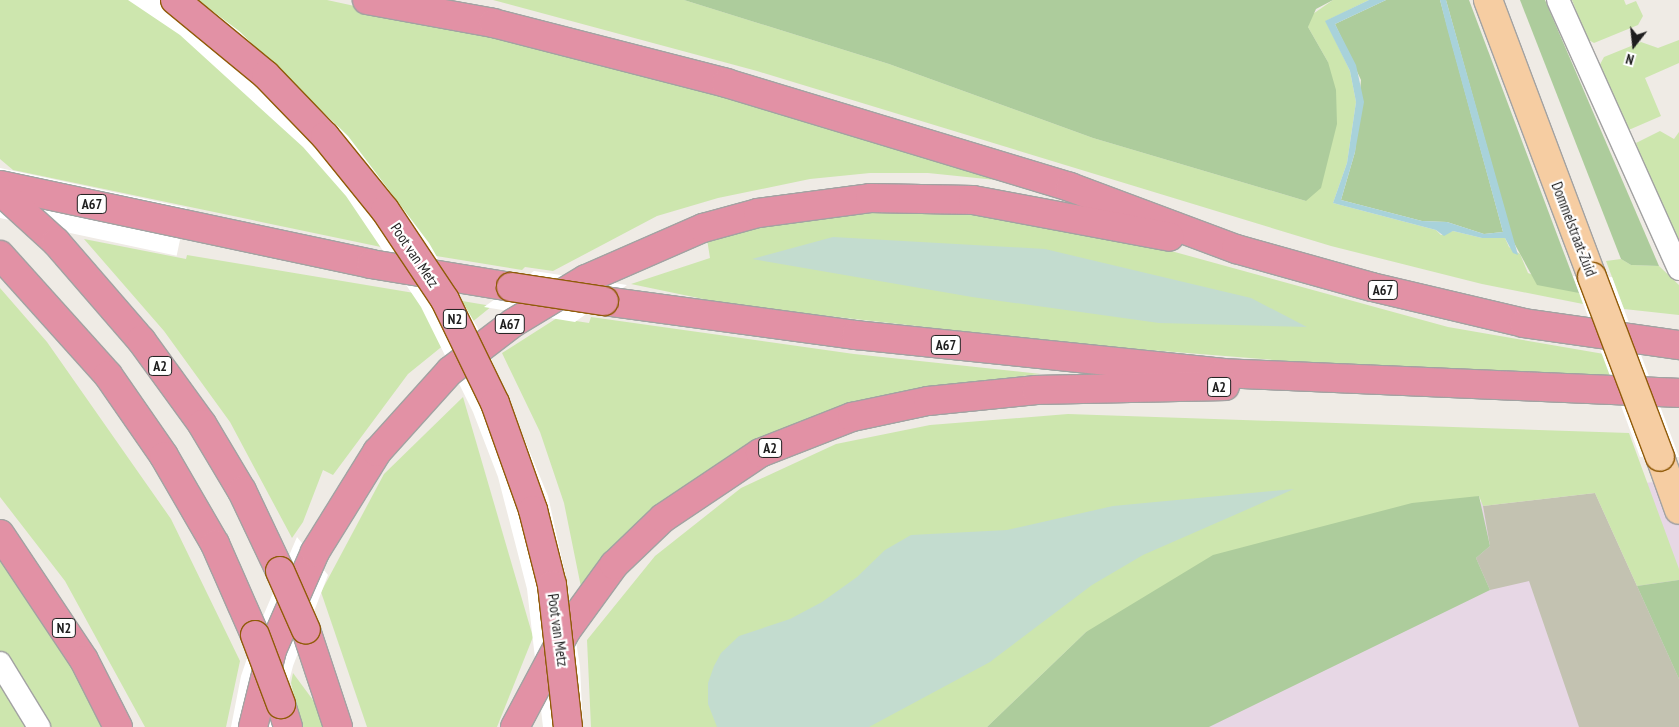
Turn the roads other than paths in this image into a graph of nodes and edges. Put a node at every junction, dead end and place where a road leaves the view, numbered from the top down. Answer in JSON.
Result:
{"nodes":[{"id":1,"x":175,"y":0,"type":"edge"},
{"id":2,"x":367,"y":0,"type":"edge"},
{"id":3,"x":432,"y":0,"type":"edge"},
{"id":4,"x":1488,"y":0,"type":"edge"},
{"id":5,"x":1558,"y":0,"type":"edge"},
{"id":6,"x":493,"y":23,"type":"junction"},
{"id":7,"x":0,"y":185,"type":"edge"},
{"id":8,"x":0,"y":191,"type":"edge"},
{"id":9,"x":1236,"y":249,"type":"junction"},
{"id":10,"x":0,"y":255,"type":"edge"},
{"id":11,"x":1679,"y":270,"type":"edge"},
{"id":12,"x":1679,"y":345,"type":"edge"},
{"id":13,"x":1289,"y":378,"type":"junction"},
{"id":14,"x":1679,"y":394,"type":"edge"},
{"id":15,"x":1679,"y":510,"type":"edge"},
{"id":16,"x":0,"y":534,"type":"edge"},
{"id":17,"x":0,"y":663,"type":"edge"},
{"id":18,"x":285,"y":715,"type":"edge"},
{"id":19,"x":39,"y":727,"type":"edge"},
{"id":20,"x":118,"y":727,"type":"edge"},
{"id":21,"x":253,"y":727,"type":"edge"},
{"id":22,"x":338,"y":727,"type":"edge"},
{"id":23,"x":515,"y":727,"type":"edge"},
{"id":24,"x":568,"y":727,"type":"edge"}],
"edges":[{"from":1,"to":24,"type":"highway","name":"Poot van Metz","number":"N2","bridge":true},
{"from":2,"to":6,"type":"highway","number":"A67"},
{"from":3,"to":6,"type":"highway","number":"A67"},
{"from":4,"to":15,"type":"main road","name":"Dommelstraat-Zuid","bridge":true},
{"from":5,"to":11,"type":"street"},
{"from":6,"to":9,"type":"highway","number":"A67"},
{"from":7,"to":13,"type":"highway","number":"A67","bridge":true},
{"from":8,"to":22,"type":"highway","number":"A2","bridge":true},
{"from":9,"to":12,"type":"highway","number":"A67"},
{"from":9,"to":21,"type":"highway","number":"A67"},
{"from":10,"to":18,"type":"highway","bridge":true},
{"from":13,"to":14,"type":"highway","number":"A67"},
{"from":13,"to":23,"type":"highway","number":"A2"},
{"from":16,"to":20,"type":"highway","number":"N2"},
{"from":17,"to":19,"type":"street"}]}
